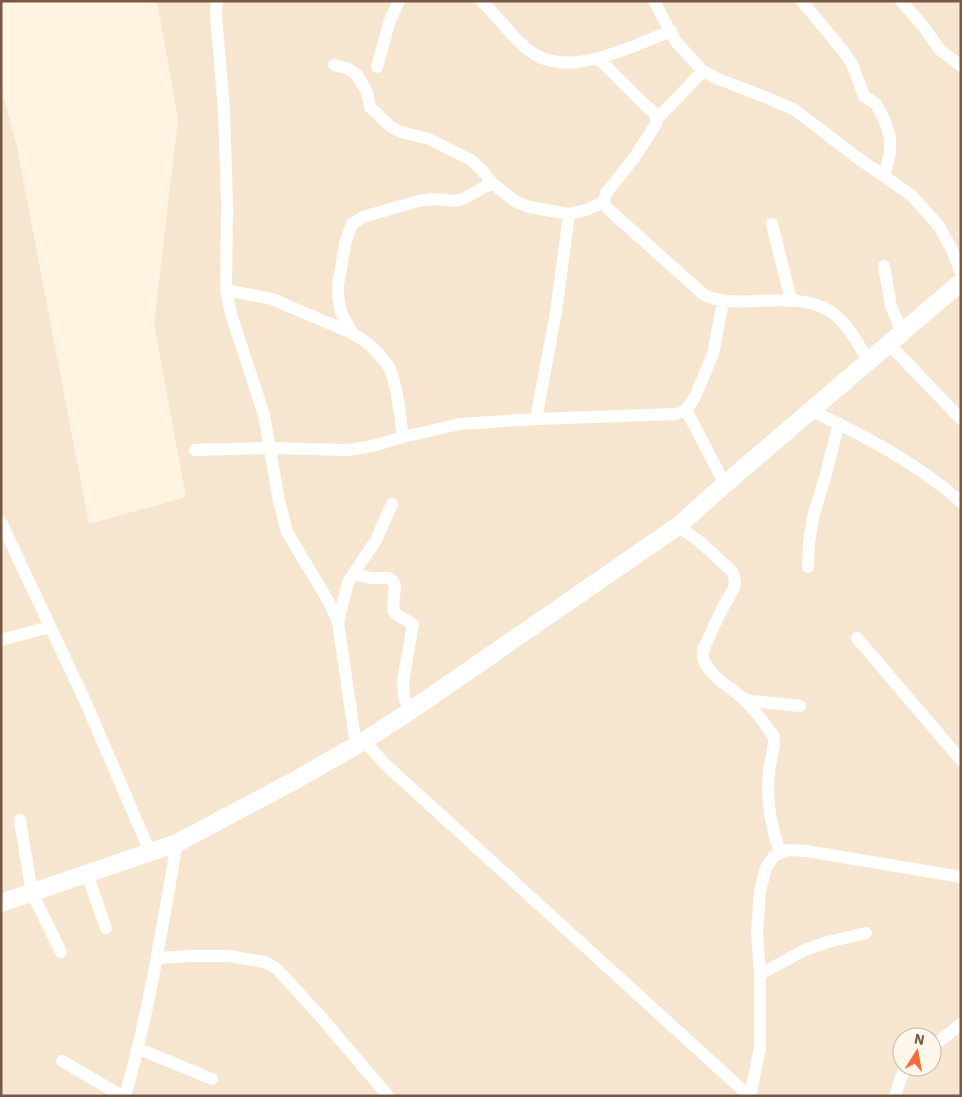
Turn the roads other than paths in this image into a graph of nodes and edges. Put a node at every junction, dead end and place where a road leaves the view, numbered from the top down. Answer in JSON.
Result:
{"nodes":[{"id":1,"x":218,"y":1,"type":"edge"},
{"id":2,"x":399,"y":1,"type":"edge"},
{"id":3,"x":481,"y":1,"type":"edge"},
{"id":4,"x":654,"y":1,"type":"edge"},
{"id":5,"x":802,"y":1,"type":"edge"},
{"id":6,"x":901,"y":1,"type":"edge"},
{"id":7,"x":671,"y":31,"type":"junction"},
{"id":8,"x":599,"y":59,"type":"junction"},
{"id":9,"x":334,"y":65,"type":"dead end"},
{"id":10,"x":961,"y":66,"type":"edge"},
{"id":11,"x":703,"y":71,"type":"junction"},
{"id":12,"x":367,"y":92,"type":"junction"},
{"id":13,"x":657,"y":118,"type":"junction"},
{"id":14,"x":884,"y":176,"type":"junction"},
{"id":15,"x":492,"y":184,"type":"junction"},
{"id":16,"x":604,"y":202,"type":"junction"},
{"id":17,"x":569,"y":214,"type":"junction"},
{"id":18,"x":772,"y":224,"type":"dead end"},
{"id":19,"x":884,"y":266,"type":"dead end"},
{"id":20,"x":961,"y":273,"type":"edge"},
{"id":21,"x":961,"y":282,"type":"edge"},
{"id":22,"x":226,"y":290,"type":"junction"},
{"id":23,"x":790,"y":300,"type":"junction"},
{"id":24,"x":723,"y":302,"type":"junction"},
{"id":25,"x":352,"y":333,"type":"junction"},
{"id":26,"x":895,"y":338,"type":"junction"},
{"id":27,"x":868,"y":361,"type":"junction"},
{"id":28,"x":686,"y":410,"type":"junction"},
{"id":29,"x":810,"y":410,"type":"junction"},
{"id":30,"x":536,"y":419,"type":"junction"},
{"id":31,"x":961,"y":419,"type":"edge"},
{"id":32,"x":839,"y":424,"type":"junction"},
{"id":33,"x":403,"y":437,"type":"junction"},
{"id":34,"x":268,"y":448,"type":"junction"},
{"id":35,"x":195,"y":450,"type":"dead end"},
{"id":36,"x":725,"y":484,"type":"junction"},
{"id":37,"x":961,"y":502,"type":"edge"},
{"id":38,"x":392,"y":504,"type":"dead end"},
{"id":39,"x":1,"y":522,"type":"edge"},
{"id":40,"x":678,"y":526,"type":"junction"},
{"id":41,"x":808,"y":567,"type":"dead end"},
{"id":42,"x":353,"y":574,"type":"junction"},
{"id":43,"x":338,"y":622,"type":"junction"},
{"id":44,"x":50,"y":627,"type":"junction"},
{"id":45,"x":857,"y":638,"type":"dead end"},
{"id":46,"x":1,"y":640,"type":"edge"},
{"id":47,"x":742,"y":698,"type":"junction"},
{"id":48,"x":800,"y":706,"type":"dead end"},
{"id":49,"x":410,"y":711,"type":"junction"},
{"id":50,"x":360,"y":743,"type":"junction"},
{"id":51,"x":961,"y":760,"type":"edge"},
{"id":52,"x":20,"y":820,"type":"dead end"},
{"id":53,"x":177,"y":842,"type":"junction"},
{"id":54,"x":150,"y":852,"type":"junction"},
{"id":55,"x":780,"y":854,"type":"junction"},
{"id":56,"x":87,"y":874,"type":"junction"},
{"id":57,"x":961,"y":877,"type":"edge"},
{"id":58,"x":32,"y":893,"type":"junction"},
{"id":59,"x":1,"y":903,"type":"edge"},
{"id":60,"x":106,"y":928,"type":"dead end"},
{"id":61,"x":866,"y":933,"type":"dead end"},
{"id":62,"x":61,"y":952,"type":"dead end"},
{"id":63,"x":158,"y":958,"type":"junction"},
{"id":64,"x":760,"y":974,"type":"junction"},
{"id":65,"x":961,"y":1024,"type":"edge"},
{"id":66,"x":942,"y":1039,"type":"edge"},
{"id":67,"x":139,"y":1049,"type":"junction"},
{"id":68,"x":62,"y":1061,"type":"dead end"},
{"id":69,"x":901,"y":1077,"type":"edge"},
{"id":70,"x":212,"y":1079,"type":"dead end"},
{"id":71,"x":381,"y":1094,"type":"edge"},
{"id":72,"x":124,"y":1096,"type":"edge"},
{"id":73,"x":749,"y":1096,"type":"edge"},
{"id":74,"x":895,"y":1096,"type":"edge"}],
"edges":[{"from":1,"to":22,"type":"street"},
{"from":2,"to":12,"type":"street"},
{"from":3,"to":8,"type":"street"},
{"from":4,"to":7,"type":"street"},
{"from":5,"to":14,"type":"street"},
{"from":6,"to":10,"type":"street"},
{"from":7,"to":8,"type":"street"},
{"from":7,"to":11,"type":"street"},
{"from":8,"to":13,"type":"street"},
{"from":9,"to":12,"type":"street"},
{"from":11,"to":13,"type":"street"},
{"from":11,"to":14,"type":"street"},
{"from":12,"to":15,"type":"street"},
{"from":13,"to":16,"type":"street"},
{"from":14,"to":20,"type":"street"},
{"from":15,"to":17,"type":"street"},
{"from":15,"to":25,"type":"street"},
{"from":16,"to":17,"type":"street"},
{"from":16,"to":24,"type":"street"},
{"from":17,"to":30,"type":"street"},
{"from":18,"to":23,"type":"street"},
{"from":19,"to":26,"type":"street"},
{"from":21,"to":26,"type":"street"},
{"from":22,"to":25,"type":"street"},
{"from":22,"to":34,"type":"street"},
{"from":23,"to":24,"type":"street"},
{"from":23,"to":27,"type":"street"},
{"from":24,"to":28,"type":"street"},
{"from":25,"to":33,"type":"street"},
{"from":26,"to":27,"type":"street"},
{"from":26,"to":31,"type":"street"},
{"from":27,"to":29,"type":"street"},
{"from":28,"to":30,"type":"street"},
{"from":28,"to":36,"type":"street"},
{"from":29,"to":32,"type":"street"},
{"from":29,"to":36,"type":"street"},
{"from":30,"to":33,"type":"street"},
{"from":32,"to":37,"type":"street"},
{"from":32,"to":41,"type":"street"},
{"from":33,"to":34,"type":"street"},
{"from":34,"to":35,"type":"street"},
{"from":34,"to":43,"type":"street"},
{"from":36,"to":40,"type":"street"},
{"from":38,"to":42,"type":"street"},
{"from":39,"to":44,"type":"street"},
{"from":40,"to":47,"type":"street"},
{"from":40,"to":49,"type":"street"},
{"from":42,"to":43,"type":"street"},
{"from":42,"to":49,"type":"street"},
{"from":43,"to":50,"type":"street"},
{"from":44,"to":46,"type":"street"},
{"from":44,"to":54,"type":"street"},
{"from":45,"to":51,"type":"street"},
{"from":47,"to":48,"type":"street"},
{"from":47,"to":55,"type":"street"},
{"from":49,"to":50,"type":"street"},
{"from":50,"to":53,"type":"street"},
{"from":50,"to":73,"type":"street"},
{"from":52,"to":58,"type":"street"},
{"from":53,"to":54,"type":"street"},
{"from":53,"to":63,"type":"street"},
{"from":54,"to":56,"type":"street"},
{"from":55,"to":57,"type":"street"},
{"from":55,"to":64,"type":"street"},
{"from":56,"to":58,"type":"street"},
{"from":56,"to":60,"type":"street"},
{"from":58,"to":59,"type":"street"},
{"from":58,"to":62,"type":"street"},
{"from":61,"to":64,"type":"street"},
{"from":63,"to":67,"type":"street"},
{"from":63,"to":71,"type":"street"},
{"from":64,"to":73,"type":"street"},
{"from":65,"to":66,"type":"street"},
{"from":67,"to":70,"type":"street"},
{"from":67,"to":72,"type":"street"},
{"from":68,"to":72,"type":"street"},
{"from":69,"to":74,"type":"street"}]}
